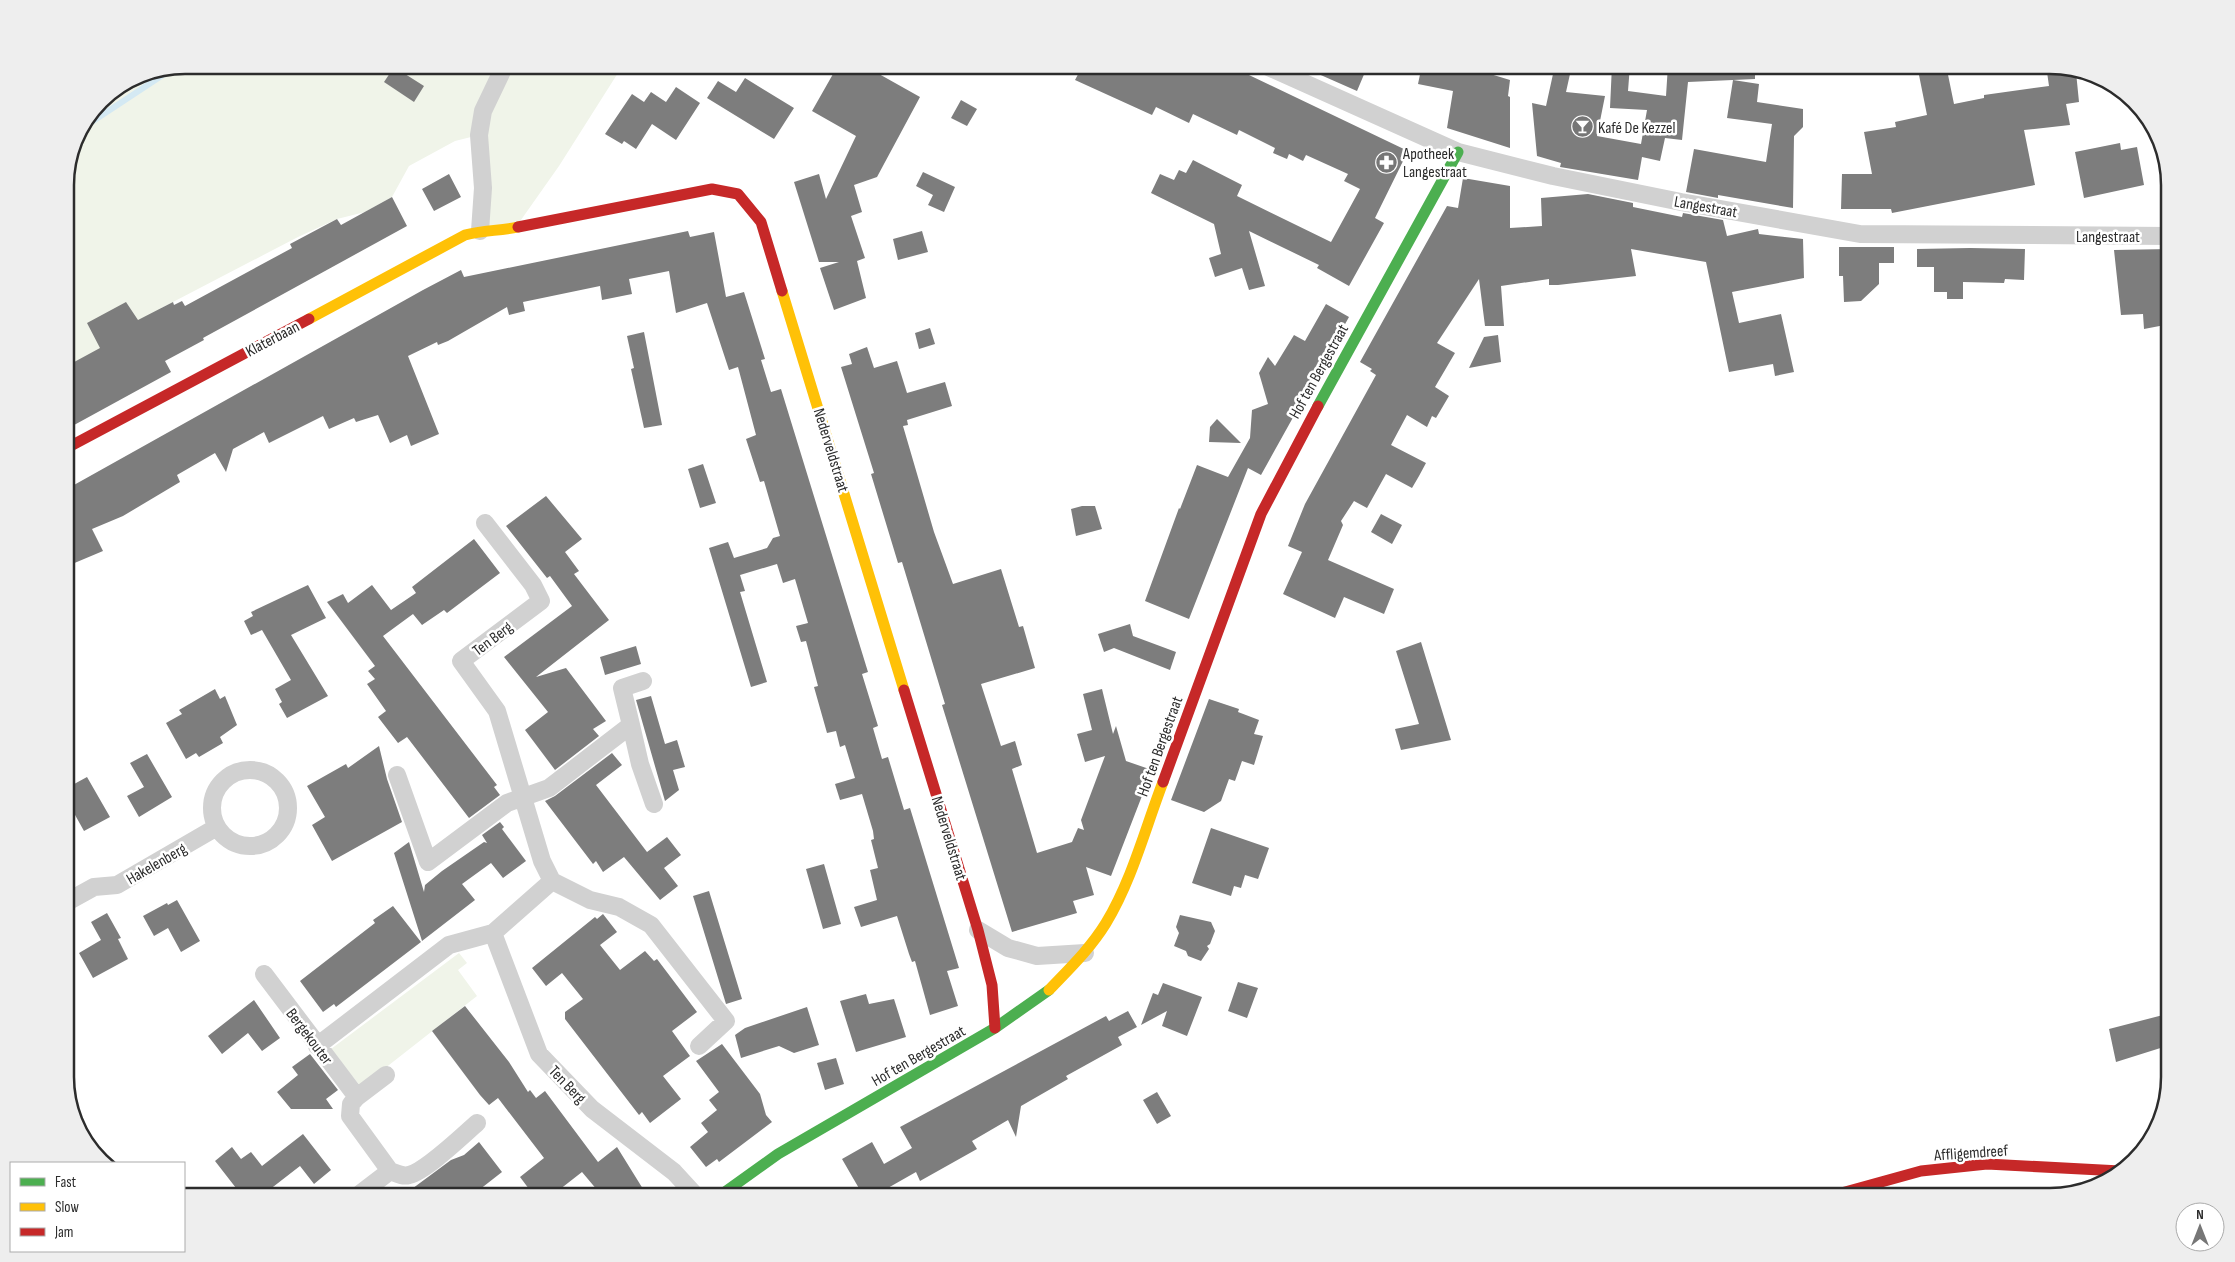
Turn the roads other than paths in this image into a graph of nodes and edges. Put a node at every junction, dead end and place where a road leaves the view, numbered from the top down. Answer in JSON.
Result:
{"nodes":[{"id":1,"x":501,"y":74,"type":"edge"},
{"id":2,"x":1284,"y":74,"type":"edge"},
{"id":3,"x":1458,"y":152,"type":"junction"},
{"id":4,"x":516,"y":228,"type":"joint"},
{"id":5,"x":480,"y":231,"type":"junction"},
{"id":6,"x":2161,"y":236,"type":"edge"},
{"id":7,"x":74,"y":444,"type":"edge"},
{"id":8,"x":485,"y":522,"type":"dead end"},
{"id":9,"x":643,"y":681,"type":"dead end"},
{"id":10,"x":631,"y":725,"type":"junction"},
{"id":11,"x":397,"y":775,"type":"dead end"},
{"id":12,"x":522,"y":796,"type":"junction"},
{"id":13,"x":654,"y":804,"type":"dead end"},
{"id":14,"x":217,"y":827,"type":"junction"},
{"id":15,"x":552,"y":881,"type":"junction"},
{"id":16,"x":74,"y":898,"type":"edge"},
{"id":17,"x":978,"y":930,"type":"junction"},
{"id":18,"x":492,"y":933,"type":"junction"},
{"id":19,"x":1085,"y":953,"type":"junction"},
{"id":20,"x":264,"y":974,"type":"dead end"},
{"id":21,"x":995,"y":1028,"type":"junction"},
{"id":22,"x":317,"y":1046,"type":"junction"},
{"id":23,"x":699,"y":1046,"type":"dead end"},
{"id":24,"x":386,"y":1075,"type":"dead end"},
{"id":25,"x":357,"y":1097,"type":"junction"},
{"id":26,"x":477,"y":1123,"type":"dead end"},
{"id":27,"x":2111,"y":1170,"type":"edge"},
{"id":28,"x":390,"y":1171,"type":"junction"},
{"id":29,"x":368,"y":1188,"type":"edge"},
{"id":30,"x":689,"y":1188,"type":"edge"},
{"id":31,"x":731,"y":1188,"type":"edge"},
{"id":32,"x":1861,"y":1188,"type":"edge"}],
"edges":[{"from":1,"to":5,"type":"street"},
{"from":2,"to":3,"type":"street","name":"Langestraat"},
{"from":3,"to":6,"type":"street","name":"Langestraat"},
{"from":3,"to":19,"type":"street","name":"Hof ten Bergestraat"},
{"from":4,"to":5,"type":"street","name":"Klaterbaan"},
{"from":4,"to":17,"type":"street","name":"Nederveldstraat"},
{"from":5,"to":7,"type":"street","name":"Klaterbaan"},
{"from":8,"to":12,"type":"street","name":"Ten Berg"},
{"from":9,"to":10,"type":"street"},
{"from":10,"to":12,"type":"street"},
{"from":10,"to":13,"type":"street"},
{"from":11,"to":12,"type":"street"},
{"from":12,"to":15,"type":"street","name":"Ten Berg"},
{"from":14,"to":14,"type":"street"},
{"from":14,"to":16,"type":"street","name":"Hakelenberg"},
{"from":15,"to":18,"type":"street"},
{"from":15,"to":23,"type":"street"},
{"from":17,"to":19,"type":"street"},
{"from":17,"to":21,"type":"street","name":"Nederveldstraat"},
{"from":18,"to":22,"type":"street"},
{"from":18,"to":30,"type":"street","name":"Ten Berg"},
{"from":19,"to":21,"type":"street","name":"Hof ten Bergestraat"},
{"from":20,"to":22,"type":"street","name":"Bergekouter"},
{"from":21,"to":31,"type":"street","name":"Hof ten Bergestraat"},
{"from":22,"to":25,"type":"street","name":"Bergekouter"},
{"from":24,"to":25,"type":"street"},
{"from":25,"to":28,"type":"street"},
{"from":26,"to":28,"type":"street"},
{"from":27,"to":32,"type":"street","name":"Affligemdreef"},
{"from":28,"to":29,"type":"street"}]}
